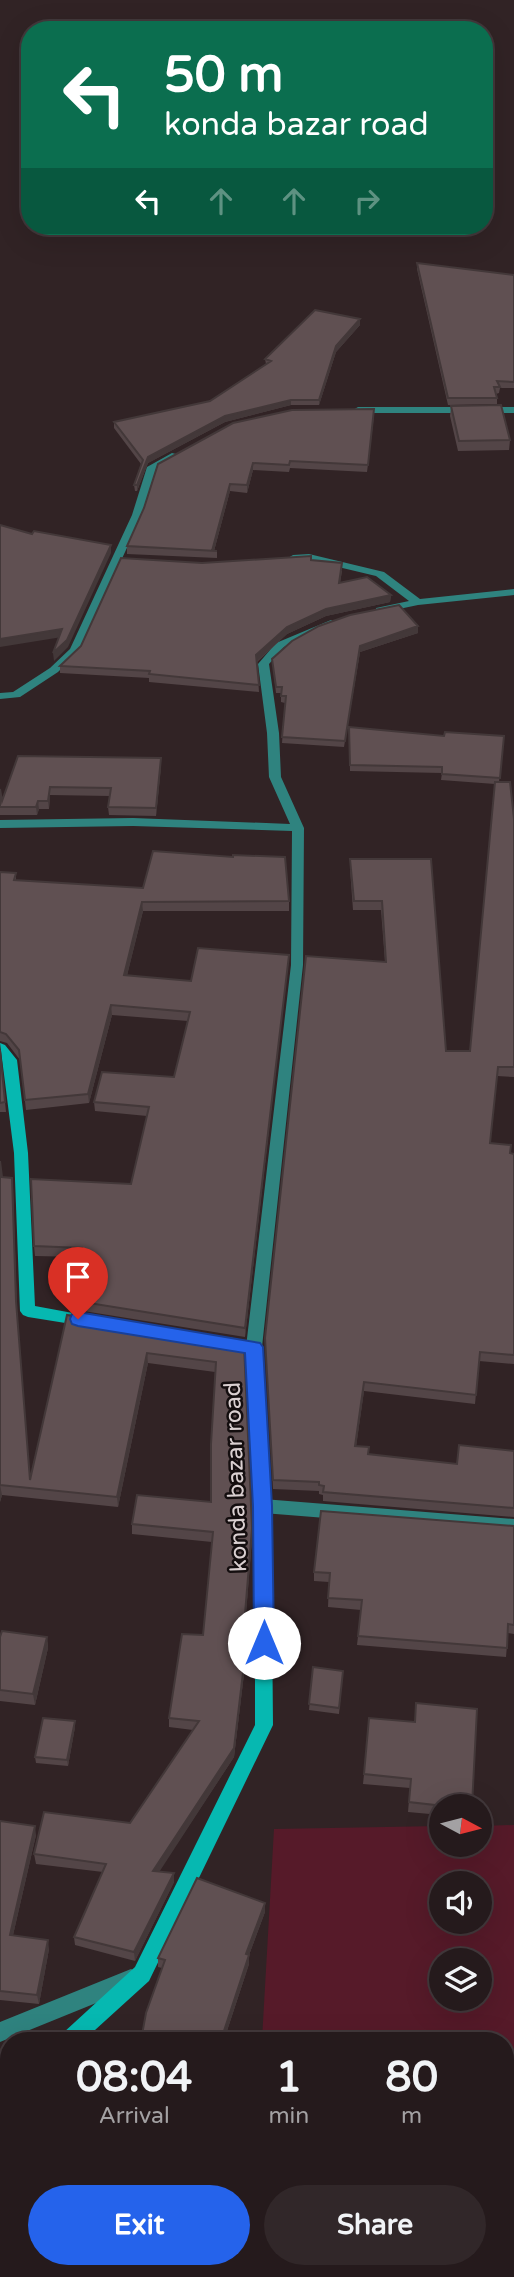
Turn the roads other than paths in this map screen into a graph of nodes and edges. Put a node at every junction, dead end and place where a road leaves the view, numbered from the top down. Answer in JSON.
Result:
{"nodes":[{"id":1,"x":347,"y":410,"type":"edge"},
{"id":2,"x":514,"y":410,"type":"edge"},
{"id":3,"x":185,"y":449,"type":"edge"},
{"id":4,"x":282,"y":559,"type":"edge"},
{"id":5,"x":514,"y":592,"type":"edge"},
{"id":6,"x":418,"y":602,"type":"junction"},
{"id":7,"x":362,"y":614,"type":"edge"},
{"id":8,"x":339,"y":620,"type":"edge"},
{"id":9,"x":0,"y":696,"type":"edge"},
{"id":10,"x":0,"y":824,"type":"edge"},
{"id":11,"x":298,"y":828,"type":"junction"},
{"id":12,"x":0,"y":1048,"type":"edge"},
{"id":13,"x":95,"y":1322,"type":"edge"},
{"id":14,"x":214,"y":1341,"type":"edge"},
{"id":15,"x":254,"y":1347,"type":"junction"},
{"id":16,"x":263,"y":1506,"type":"junction"},
{"id":17,"x":514,"y":1526,"type":"edge"},
{"id":18,"x":142,"y":1975,"type":"junction"},
{"id":19,"x":0,"y":2032,"type":"edge"},
{"id":20,"x":80,"y":2032,"type":"edge"}],
"edges":[{"from":1,"to":2,"type":"street"},
{"from":3,"to":9,"type":"street"},
{"from":4,"to":6,"type":"street"},
{"from":5,"to":6,"type":"street"},
{"from":6,"to":7,"type":"street"},
{"from":8,"to":11,"type":"street"},
{"from":10,"to":11,"type":"street"},
{"from":11,"to":15,"type":"street"},
{"from":12,"to":13,"type":"street"},
{"from":14,"to":15,"type":"street"},
{"from":15,"to":16,"type":"street","name":"konda bazar road"},
{"from":16,"to":17,"type":"street"},
{"from":16,"to":18,"type":"street","name":"konda bazar road"},
{"from":18,"to":19,"type":"street"},
{"from":18,"to":20,"type":"street","name":"konda bazar road"}]}
